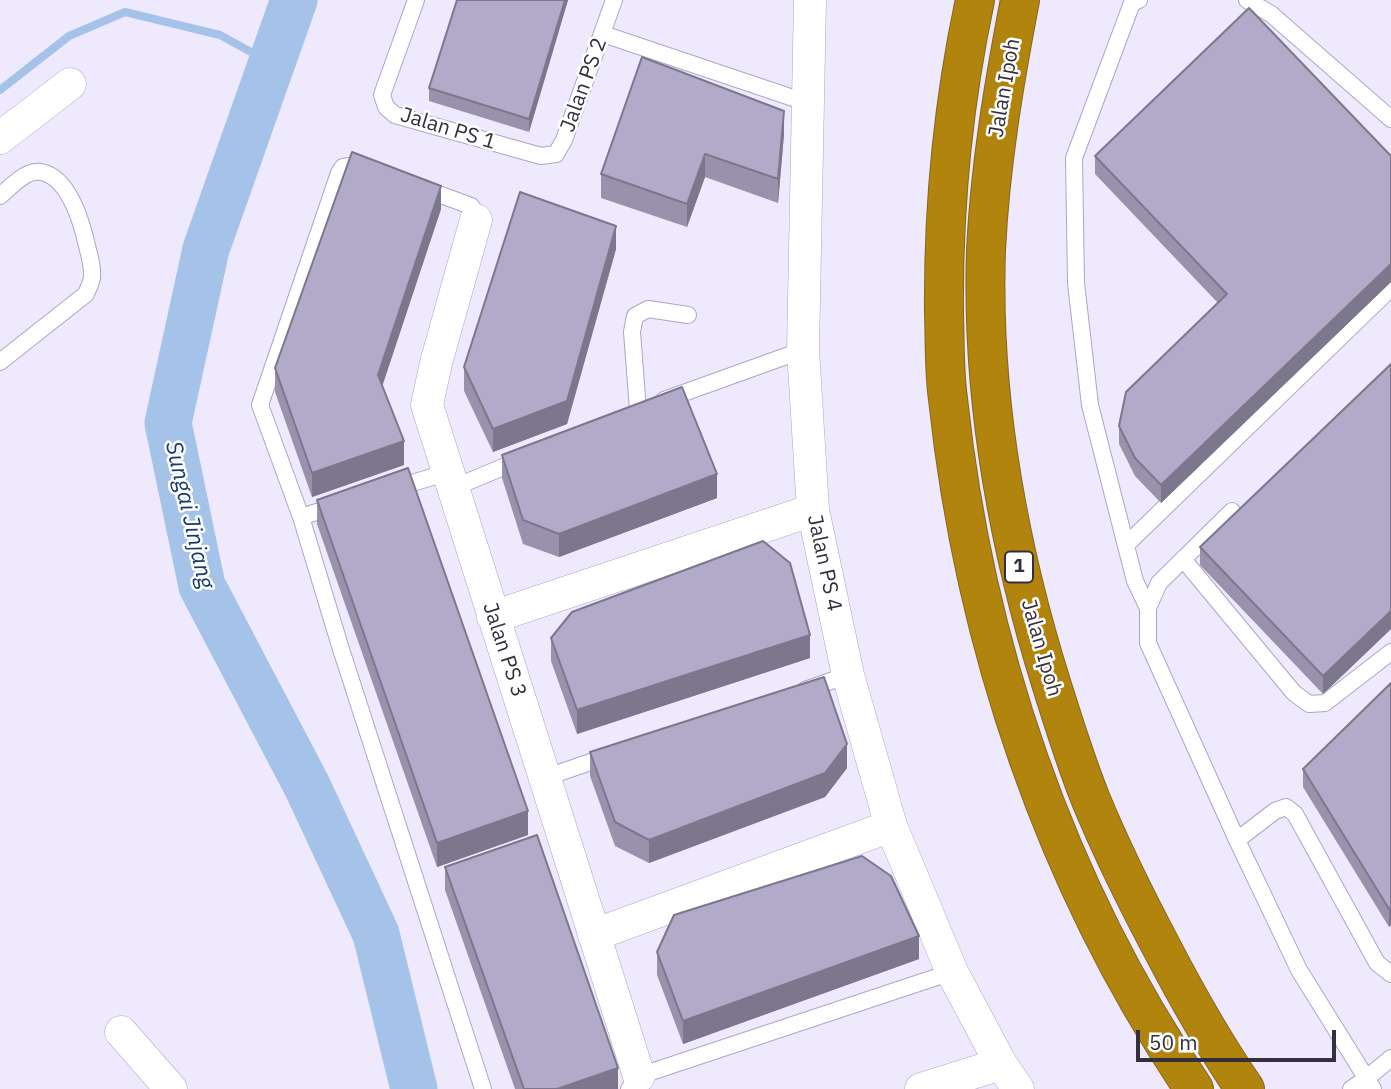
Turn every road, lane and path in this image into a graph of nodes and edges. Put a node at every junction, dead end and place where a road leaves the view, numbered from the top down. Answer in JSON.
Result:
{"nodes":[{"id":1,"x":416,"y":0,"type":"edge"},
{"id":2,"x":614,"y":0,"type":"edge"},
{"id":3,"x":810,"y":0,"type":"edge"},
{"id":4,"x":975,"y":0,"type":"edge"},
{"id":5,"x":1020,"y":0,"type":"edge"},
{"id":6,"x":1139,"y":0,"type":"edge"},
{"id":7,"x":1247,"y":0,"type":"edge"},
{"id":8,"x":603,"y":34,"type":"junction"},
{"id":9,"x":70,"y":84,"type":"dead end"},
{"id":10,"x":808,"y":103,"type":"junction"},
{"id":11,"x":1391,"y":119,"type":"edge"},
{"id":12,"x":0,"y":138,"type":"edge"},
{"id":13,"x":541,"y":156,"type":"joint"},
{"id":14,"x":381,"y":174,"type":"edge"},
{"id":15,"x":407,"y":183,"type":"edge"},
{"id":16,"x":0,"y":196,"type":"edge"},
{"id":17,"x":476,"y":220,"type":"joint"},
{"id":18,"x":1391,"y":289,"type":"edge"},
{"id":19,"x":688,"y":315,"type":"dead end"},
{"id":20,"x":803,"y":350,"type":"junction"},
{"id":21,"x":0,"y":362,"type":"edge"},
{"id":22,"x":539,"y":452,"type":"edge"},
{"id":23,"x":450,"y":480,"type":"junction"},
{"id":24,"x":381,"y":492,"type":"edge"},
{"id":25,"x":354,"y":500,"type":"edge"},
{"id":26,"x":813,"y":510,"type":"junction"},
{"id":27,"x":1232,"y":511,"type":"dead end"},
{"id":28,"x":301,"y":517,"type":"junction"},
{"id":29,"x":1126,"y":544,"type":"junction"},
{"id":30,"x":1183,"y":559,"type":"junction"},
{"id":31,"x":1148,"y":608,"type":"junction"},
{"id":32,"x":493,"y":617,"type":"junction"},
{"id":33,"x":1391,"y":652,"type":"edge"},
{"id":34,"x":848,"y":675,"type":"junction"},
{"id":35,"x":796,"y":693,"type":"edge"},
{"id":36,"x":624,"y":751,"type":"edge"},
{"id":37,"x":544,"y":778,"type":"junction"},
{"id":38,"x":891,"y":826,"type":"junction"},
{"id":39,"x":1237,"y":840,"type":"junction"},
{"id":40,"x":594,"y":935,"type":"junction"},
{"id":41,"x":952,"y":972,"type":"junction"},
{"id":42,"x":1391,"y":974,"type":"edge"},
{"id":43,"x":121,"y":1032,"type":"dead end"},
{"id":44,"x":1391,"y":1058,"type":"edge"},
{"id":45,"x":1009,"y":1077,"type":"edge"},
{"id":46,"x":634,"y":1083,"type":"edge"},
{"id":47,"x":1370,"y":1084,"type":"edge"},
{"id":48,"x":936,"y":1087,"type":"edge"},
{"id":49,"x":171,"y":1089,"type":"edge"},
{"id":50,"x":483,"y":1089,"type":"edge"},
{"id":51,"x":1194,"y":1089,"type":"edge"},
{"id":52,"x":1245,"y":1089,"type":"edge"},
{"id":53,"x":1351,"y":1089,"type":"edge"}],
"edges":[{"from":1,"to":13,"type":"lane","name":"Jalan PS 1"},
{"from":2,"to":8,"type":"lane","name":"Jalan PS 2"},
{"from":3,"to":10,"type":"street","name":"Jalan PS 4"},
{"from":4,"to":51,"type":"highway","name":"Jalan Ipoh","number":"1"},
{"from":5,"to":52,"type":"highway","name":"Jalan Ipoh","number":"1"},
{"from":6,"to":29,"type":"lane"},
{"from":7,"to":11,"type":"lane"},
{"from":8,"to":10,"type":"lane"},
{"from":8,"to":13,"type":"lane","name":"Jalan PS 2"},
{"from":9,"to":12,"type":"street"},
{"from":10,"to":20,"type":"street","name":"Jalan PS 4"},
{"from":14,"to":28,"type":"lane"},
{"from":15,"to":17,"type":"lane"},
{"from":16,"to":21,"type":"lane"},
{"from":17,"to":23,"type":"street","name":"Jalan PS 3"},
{"from":18,"to":29,"type":"lane"},
{"from":19,"to":20,"type":"lane"},
{"from":20,"to":26,"type":"street","name":"Jalan PS 4"},
{"from":22,"to":23,"type":"lane"},
{"from":23,"to":24,"type":"lane"},
{"from":23,"to":32,"type":"street","name":"Jalan PS 3"},
{"from":25,"to":28,"type":"lane"},
{"from":26,"to":32,"type":"street"},
{"from":26,"to":34,"type":"street","name":"Jalan PS 4"},
{"from":27,"to":30,"type":"lane"},
{"from":28,"to":50,"type":"lane"},
{"from":29,"to":31,"type":"lane"},
{"from":30,"to":31,"type":"lane"},
{"from":30,"to":33,"type":"lane"},
{"from":31,"to":39,"type":"lane"},
{"from":32,"to":37,"type":"street","name":"Jalan PS 3"},
{"from":34,"to":35,"type":"lane"},
{"from":34,"to":38,"type":"street","name":"Jalan PS 4"},
{"from":36,"to":37,"type":"lane"},
{"from":37,"to":40,"type":"street","name":"Jalan PS 3"},
{"from":38,"to":40,"type":"street"},
{"from":38,"to":41,"type":"street","name":"Jalan PS 4"},
{"from":39,"to":42,"type":"lane"},
{"from":39,"to":47,"type":"lane"},
{"from":40,"to":46,"type":"street","name":"Jalan PS 3"},
{"from":41,"to":45,"type":"street","name":"Jalan PS 4"},
{"from":41,"to":46,"type":"lane"},
{"from":43,"to":49,"type":"street"},
{"from":44,"to":47,"type":"lane"},
{"from":45,"to":48,"type":"street"},
{"from":47,"to":53,"type":"lane"}]}
